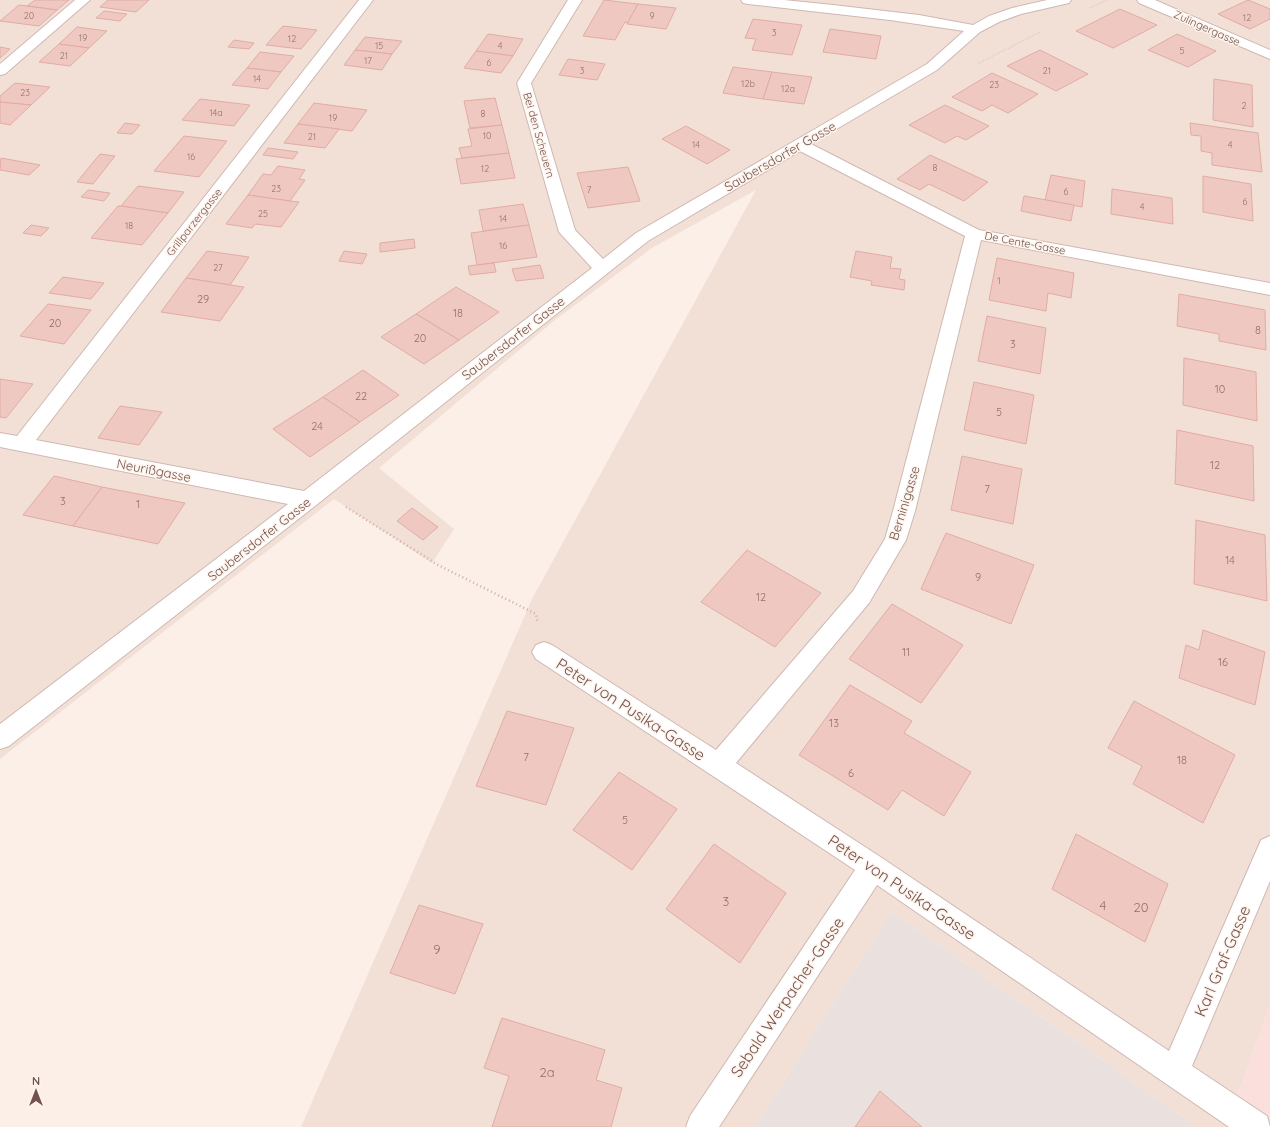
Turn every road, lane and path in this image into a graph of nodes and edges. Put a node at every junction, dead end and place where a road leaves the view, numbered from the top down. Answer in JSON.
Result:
{"nodes":[{"id":1,"x":83,"y":0,"type":"edge"},
{"id":2,"x":366,"y":0,"type":"edge"},
{"id":3,"x":575,"y":0,"type":"edge"},
{"id":4,"x":748,"y":0,"type":"edge"},
{"id":5,"x":1064,"y":0,"type":"edge"},
{"id":6,"x":1144,"y":0,"type":"edge"},
{"id":7,"x":975,"y":29,"type":"junction"},
{"id":8,"x":1270,"y":55,"type":"edge"},
{"id":9,"x":0,"y":71,"type":"edge"},
{"id":10,"x":799,"y":144,"type":"junction"},
{"id":11,"x":974,"y":234,"type":"junction"},
{"id":12,"x":602,"y":268,"type":"junction"},
{"id":13,"x":1270,"y":289,"type":"edge"},
{"id":14,"x":0,"y":440,"type":"edge"},
{"id":15,"x":22,"y":444,"type":"junction"},
{"id":16,"x":315,"y":495,"type":"junction"},
{"id":17,"x":544,"y":652,"type":"joint"},
{"id":18,"x":0,"y":738,"type":"edge"},
{"id":19,"x":718,"y":766,"type":"junction"},
{"id":20,"x":1270,"y":849,"type":"edge"},
{"id":21,"x":873,"y":867,"type":"junction"},
{"id":22,"x":1175,"y":1072,"type":"junction"},
{"id":23,"x":701,"y":1127,"type":"edge"},
{"id":24,"x":1256,"y":1127,"type":"edge"}],
"edges":[{"from":1,"to":9,"type":"street"},
{"from":2,"to":15,"type":"street","name":"Grillparzergasse"},
{"from":3,"to":12,"type":"street","name":"Bei den Scheuern"},
{"from":4,"to":7,"type":"street"},
{"from":5,"to":7,"type":"street","name":"Saubersdorfer Gasse"},
{"from":6,"to":8,"type":"street","name":"Zulingergasse"},
{"from":7,"to":10,"type":"street","name":"Saubersdorfer Gasse"},
{"from":10,"to":11,"type":"street","name":"De Cente-Gasse"},
{"from":10,"to":12,"type":"street","name":"Saubersdorfer Gasse"},
{"from":11,"to":13,"type":"street","name":"De Cente-Gasse"},
{"from":11,"to":19,"type":"street","name":"Berninigasse"},
{"from":12,"to":16,"type":"street","name":"Saubersdorfer Gasse"},
{"from":14,"to":15,"type":"street","name":"Neurißgasse"},
{"from":15,"to":16,"type":"street","name":"Neurißgasse"},
{"from":16,"to":17,"type":"path"},
{"from":16,"to":18,"type":"street","name":"Saubersdorfer Gasse"},
{"from":17,"to":19,"type":"street","name":"Peter von Pusika-Gasse"},
{"from":19,"to":21,"type":"street","name":"Peter von Pusika-Gasse"},
{"from":20,"to":22,"type":"street","name":"Karl Graf-Gasse"},
{"from":21,"to":22,"type":"street","name":"Peter von Pusika-Gasse"},
{"from":21,"to":23,"type":"street","name":"Sebald Werpacher-Gasse"},
{"from":22,"to":24,"type":"street","name":"Peter von Pusika-Gasse"}]}
